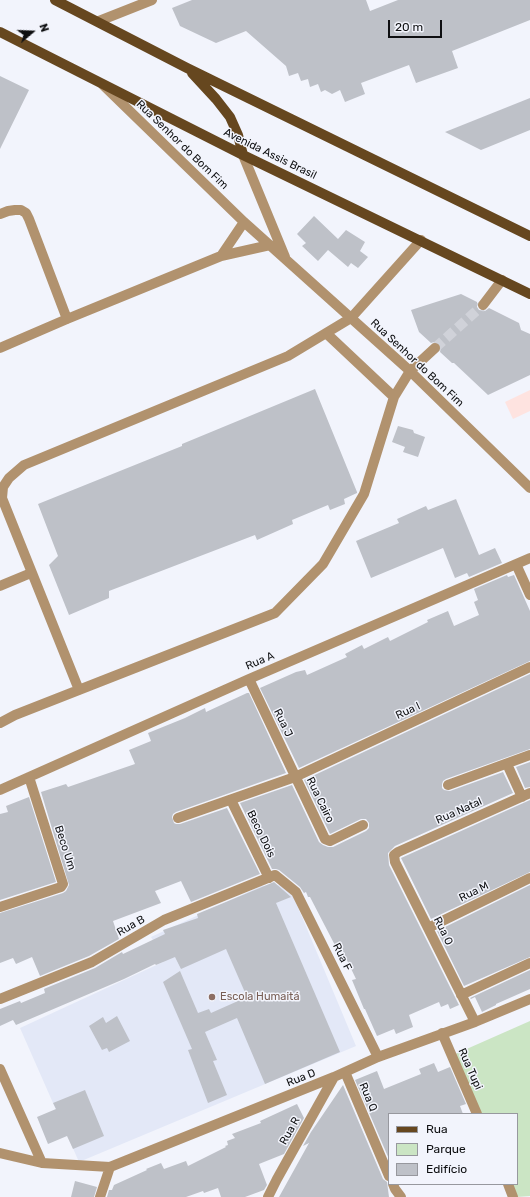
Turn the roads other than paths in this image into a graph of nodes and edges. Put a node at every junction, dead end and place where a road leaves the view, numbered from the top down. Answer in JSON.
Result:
{"nodes":[{"id":1,"x":55,"y":0,"type":"edge"},
{"id":2,"x":152,"y":0,"type":"edge"},
{"id":3,"x":99,"y":21,"type":"junction"},
{"id":4,"x":0,"y":32,"type":"edge"},
{"id":5,"x":187,"y":68,"type":"junction"},
{"id":6,"x":97,"y":80,"type":"junction"},
{"id":7,"x":243,"y":155,"type":"junction"},
{"id":8,"x":4,"y":213,"type":"edge"},
{"id":9,"x":244,"y":222,"type":"junction"},
{"id":10,"x":530,"y":236,"type":"edge"},
{"id":11,"x":421,"y":240,"type":"junction"},
{"id":12,"x":270,"y":245,"type":"junction"},
{"id":13,"x":221,"y":256,"type":"junction"},
{"id":14,"x":286,"y":259,"type":"junction"},
{"id":15,"x":502,"y":280,"type":"junction"},
{"id":16,"x":530,"y":294,"type":"edge"},
{"id":17,"x":483,"y":305,"type":"tunnel mouth"},
{"id":18,"x":67,"y":318,"type":"junction"},
{"id":19,"x":351,"y":318,"type":"junction"},
{"id":20,"x":326,"y":333,"type":"junction"},
{"id":21,"x":0,"y":348,"type":"edge"},
{"id":22,"x":435,"y":348,"type":"tunnel mouth"},
{"id":23,"x":410,"y":371,"type":"junction"},
{"id":24,"x":394,"y":397,"type":"junction"},
{"id":25,"x":530,"y":488,"type":"edge"},
{"id":26,"x":530,"y":558,"type":"edge"},
{"id":27,"x":516,"y":564,"type":"junction"},
{"id":28,"x":32,"y":573,"type":"junction"},
{"id":29,"x":0,"y":586,"type":"edge"},
{"id":30,"x":530,"y":595,"type":"edge"},
{"id":31,"x":530,"y":667,"type":"edge"},
{"id":32,"x":249,"y":679,"type":"junction"},
{"id":33,"x":79,"y":690,"type":"junction"},
{"id":34,"x":0,"y":723,"type":"edge"},
{"id":35,"x":530,"y":755,"type":"edge"},
{"id":36,"x":507,"y":764,"type":"junction"},
{"id":37,"x":29,"y":777,"type":"junction"},
{"id":38,"x":296,"y":777,"type":"junction"},
{"id":39,"x":448,"y":785,"type":"dead end"},
{"id":40,"x":0,"y":790,"type":"edge"},
{"id":41,"x":526,"y":795,"type":"edge"},
{"id":42,"x":231,"y":800,"type":"junction"},
{"id":43,"x":178,"y":818,"type":"dead end"},
{"id":44,"x":363,"y":825,"type":"dead end"},
{"id":45,"x":398,"y":852,"type":"joint"},
{"id":46,"x":272,"y":877,"type":"junction"},
{"id":47,"x":530,"y":878,"type":"edge"},
{"id":48,"x":0,"y":907,"type":"edge"},
{"id":49,"x":428,"y":928,"type":"junction"},
{"id":50,"x":528,"y":964,"type":"edge"},
{"id":51,"x":461,"y":995,"type":"junction"},
{"id":52,"x":0,"y":999,"type":"edge"},
{"id":53,"x":530,"y":999,"type":"edge"},
{"id":54,"x":475,"y":1022,"type":"junction"},
{"id":55,"x":442,"y":1033,"type":"junction"},
{"id":56,"x":378,"y":1057,"type":"junction"},
{"id":57,"x":0,"y":1070,"type":"edge"},
{"id":58,"x":344,"y":1072,"type":"junction"},
{"id":59,"x":334,"y":1077,"type":"junction"},
{"id":60,"x":477,"y":1113,"type":"edge"},
{"id":61,"x":0,"y":1153,"type":"edge"},
{"id":62,"x":42,"y":1163,"type":"junction"},
{"id":63,"x":110,"y":1167,"type":"junction"},
{"id":64,"x":388,"y":1174,"type":"edge"},
{"id":65,"x":393,"y":1185,"type":"edge"},
{"id":66,"x":508,"y":1185,"type":"edge"},
{"id":67,"x":100,"y":1197,"type":"edge"},
{"id":68,"x":268,"y":1197,"type":"edge"},
{"id":69,"x":401,"y":1197,"type":"edge"},
{"id":70,"x":513,"y":1197,"type":"edge"}],
"edges":[{"from":1,"to":3,"type":"main road"},
{"from":2,"to":3,"type":"street"},
{"from":3,"to":5,"type":"main road"},
{"from":4,"to":6,"type":"main road","name":"Avenida Assis Brasil"},
{"from":5,"to":7,"type":"main road"},
{"from":5,"to":10,"type":"main road"},
{"from":6,"to":7,"type":"main road","name":"Avenida Assis Brasil"},
{"from":6,"to":9,"type":"street","name":"Rua Senhor do Bom Fim"},
{"from":7,"to":11,"type":"main road","name":"Avenida Assis Brasil"},
{"from":7,"to":14,"type":"street","name":"Rua Senhor do Bom Fim"},
{"from":8,"to":18,"type":"street"},
{"from":9,"to":12,"type":"street","name":"Rua Senhor do Bom Fim"},
{"from":9,"to":13,"type":"street"},
{"from":11,"to":15,"type":"main road","name":"Avenida Assis Brasil"},
{"from":11,"to":19,"type":"street"},
{"from":12,"to":13,"type":"street"},
{"from":12,"to":14,"type":"street","name":"Rua Senhor do Bom Fim"},
{"from":13,"to":18,"type":"street"},
{"from":14,"to":19,"type":"street","name":"Rua Senhor do Bom Fim"},
{"from":15,"to":16,"type":"main road","name":"Avenida Assis Brasil"},
{"from":15,"to":17,"type":"street"},
{"from":18,"to":21,"type":"street"},
{"from":19,"to":20,"type":"street"},
{"from":19,"to":23,"type":"street","name":"Rua Senhor do Bom Fim"},
{"from":20,"to":24,"type":"street"},
{"from":20,"to":28,"type":"street"},
{"from":22,"to":23,"type":"street"},
{"from":23,"to":24,"type":"street"},
{"from":23,"to":25,"type":"street","name":"Rua Senhor do Bom Fim"},
{"from":24,"to":33,"type":"street"},
{"from":26,"to":27,"type":"street","name":"Rua A"},
{"from":27,"to":30,"type":"street"},
{"from":27,"to":32,"type":"street","name":"Rua A"},
{"from":28,"to":29,"type":"street"},
{"from":28,"to":33,"type":"street"},
{"from":31,"to":38,"type":"street","name":"Rua I"},
{"from":32,"to":37,"type":"street","name":"Rua A"},
{"from":32,"to":38,"type":"street","name":"Rua J"},
{"from":33,"to":34,"type":"street"},
{"from":35,"to":36,"type":"street"},
{"from":36,"to":39,"type":"street"},
{"from":36,"to":41,"type":"street"},
{"from":37,"to":40,"type":"street","name":"Rua A"},
{"from":37,"to":48,"type":"street","name":"Beco Um"},
{"from":38,"to":42,"type":"street"},
{"from":38,"to":44,"type":"street","name":"Rua Cairo"},
{"from":41,"to":45,"type":"street","name":"Rua Natal"},
{"from":42,"to":43,"type":"street"},
{"from":42,"to":46,"type":"street","name":"Beco Dois"},
{"from":45,"to":49,"type":"street","name":"Rua O"},
{"from":46,"to":52,"type":"street","name":"Rua B"},
{"from":46,"to":56,"type":"street","name":"Rua F"},
{"from":47,"to":49,"type":"street","name":"Rua M"},
{"from":49,"to":51,"type":"street","name":"Rua O"},
{"from":50,"to":51,"type":"street"},
{"from":51,"to":54,"type":"street","name":"Rua O"},
{"from":53,"to":54,"type":"street","name":"Rua D"},
{"from":54,"to":55,"type":"street","name":"Rua D"},
{"from":55,"to":56,"type":"street","name":"Rua D"},
{"from":55,"to":60,"type":"street","name":"Rua Tupi"},
{"from":56,"to":58,"type":"street","name":"Rua D"},
{"from":57,"to":62,"type":"street"},
{"from":58,"to":59,"type":"street","name":"Rua D"},
{"from":58,"to":64,"type":"street","name":"Rua Q"},
{"from":59,"to":63,"type":"street","name":"Rua D"},
{"from":59,"to":68,"type":"street","name":"Rua R"},
{"from":61,"to":62,"type":"street"},
{"from":62,"to":63,"type":"street"},
{"from":63,"to":67,"type":"street"},
{"from":65,"to":69,"type":"street"},
{"from":66,"to":70,"type":"street"}]}
